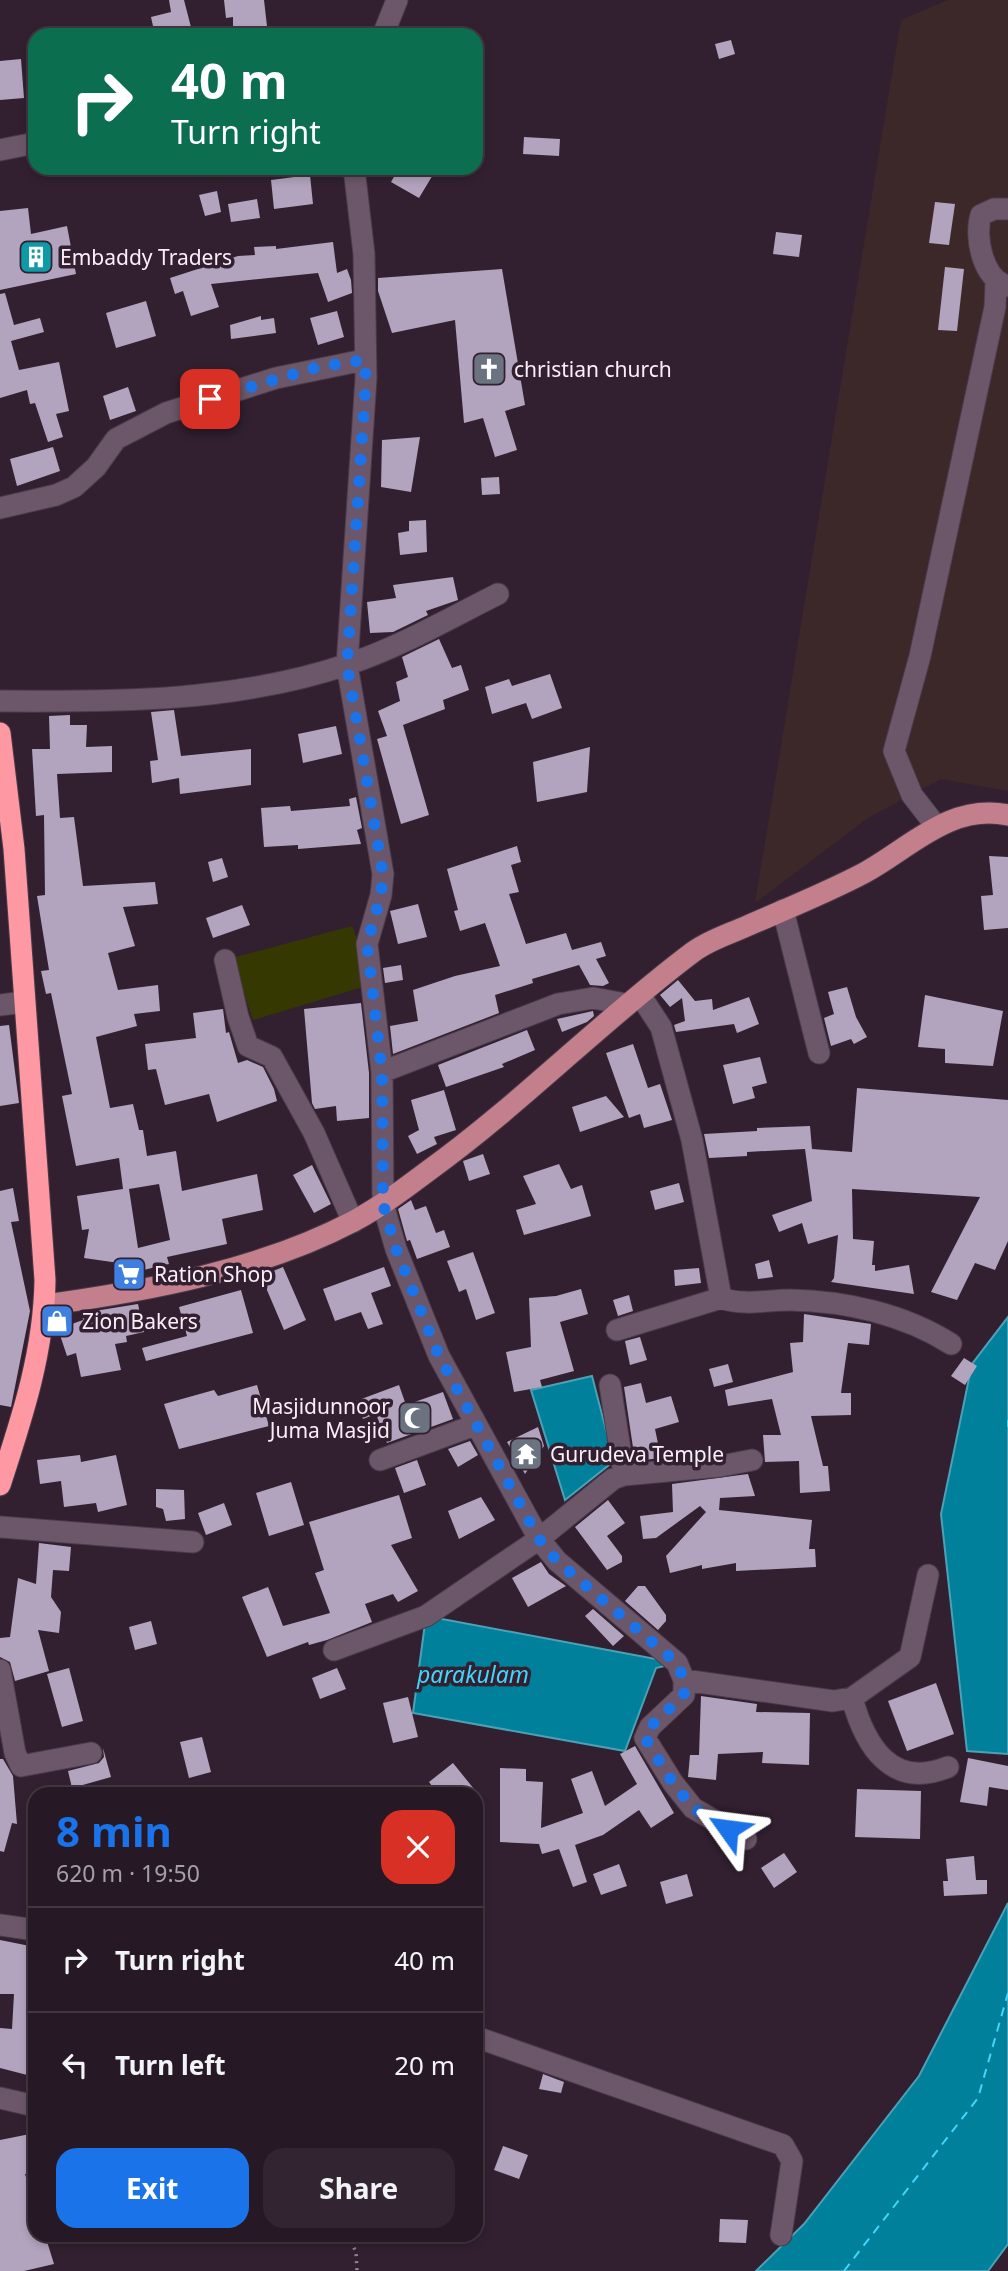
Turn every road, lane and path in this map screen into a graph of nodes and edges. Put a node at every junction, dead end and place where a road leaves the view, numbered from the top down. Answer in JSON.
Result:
{"nodes":[{"id":1,"x":397,"y":0,"type":"edge"},
{"id":2,"x":386,"y":28,"type":"edge"},
{"id":3,"x":28,"y":144,"type":"edge"},
{"id":4,"x":0,"y":150,"type":"edge"},
{"id":5,"x":355,"y":175,"type":"edge"},
{"id":6,"x":1008,"y":209,"type":"edge"},
{"id":7,"x":1002,"y":284,"type":"edge"},
{"id":8,"x":364,"y":360,"type":"junction"},
{"id":9,"x":0,"y":508,"type":"edge"},
{"id":10,"x":498,"y":594,"type":"dead end"},
{"id":11,"x":347,"y":665,"type":"junction"},
{"id":12,"x":0,"y":701,"type":"edge"},
{"id":13,"x":0,"y":733,"type":"edge"},
{"id":14,"x":1008,"y":815,"type":"edge"},
{"id":15,"x":936,"y":826,"type":"junction"},
{"id":16,"x":783,"y":910,"type":"junction"},
{"id":17,"x":225,"y":960,"type":"dead end"},
{"id":18,"x":633,"y":1000,"type":"junction"},
{"id":19,"x":24,"y":1002,"type":"junction"},
{"id":20,"x":0,"y":1005,"type":"edge"},
{"id":21,"x":819,"y":1052,"type":"dead end"},
{"id":22,"x":382,"y":1072,"type":"junction"},
{"id":23,"x":383,"y":1204,"type":"junction"},
{"id":24,"x":353,"y":1222,"type":"junction"},
{"id":25,"x":721,"y":1298,"type":"junction"},
{"id":26,"x":45,"y":1305,"type":"junction"},
{"id":27,"x":617,"y":1330,"type":"dead end"},
{"id":28,"x":951,"y":1343,"type":"dead end"},
{"id":29,"x":610,"y":1385,"type":"dead end"},
{"id":30,"x":475,"y":1425,"type":"junction"},
{"id":31,"x":380,"y":1460,"type":"dead end"},
{"id":32,"x":752,"y":1460,"type":"dead end"},
{"id":33,"x":624,"y":1475,"type":"junction"},
{"id":34,"x":0,"y":1485,"type":"edge"},
{"id":35,"x":0,"y":1527,"type":"edge"},
{"id":36,"x":539,"y":1539,"type":"junction"},
{"id":37,"x":194,"y":1542,"type":"dead end"},
{"id":38,"x":928,"y":1576,"type":"dead end"},
{"id":39,"x":334,"y":1650,"type":"dead end"},
{"id":40,"x":0,"y":1670,"type":"edge"},
{"id":41,"x":684,"y":1680,"type":"junction"},
{"id":42,"x":852,"y":1698,"type":"junction"},
{"id":43,"x":91,"y":1753,"type":"dead end"},
{"id":44,"x":948,"y":1767,"type":"dead end"},
{"id":45,"x":746,"y":1839,"type":"dead end"},
{"id":46,"x":0,"y":1925,"type":"edge"},
{"id":47,"x":28,"y":1929,"type":"edge"},
{"id":48,"x":483,"y":2039,"type":"edge"},
{"id":49,"x":0,"y":2098,"type":"edge"},
{"id":50,"x":28,"y":2104,"type":"edge"},
{"id":51,"x":781,"y":2235,"type":"dead end"},
{"id":52,"x":351,"y":2242,"type":"edge"},
{"id":53,"x":357,"y":2271,"type":"edge"}],
"edges":[{"from":1,"to":2,"type":"street"},
{"from":3,"to":4,"type":"street"},
{"from":5,"to":8,"type":"street"},
{"from":6,"to":7,"type":"street"},
{"from":7,"to":15,"type":"street"},
{"from":8,"to":9,"type":"street"},
{"from":8,"to":11,"type":"street"},
{"from":10,"to":11,"type":"street"},
{"from":11,"to":12,"type":"street"},
{"from":11,"to":22,"type":"street"},
{"from":13,"to":19,"type":"highway"},
{"from":14,"to":15,"type":"main road"},
{"from":15,"to":16,"type":"main road"},
{"from":16,"to":18,"type":"main road"},
{"from":16,"to":21,"type":"street"},
{"from":17,"to":24,"type":"street"},
{"from":18,"to":22,"type":"street"},
{"from":18,"to":23,"type":"main road"},
{"from":18,"to":25,"type":"street"},
{"from":19,"to":20,"type":"street"},
{"from":19,"to":26,"type":"highway"},
{"from":22,"to":23,"type":"street"},
{"from":23,"to":24,"type":"main road"},
{"from":23,"to":30,"type":"street"},
{"from":24,"to":26,"type":"main road"},
{"from":25,"to":27,"type":"street"},
{"from":25,"to":28,"type":"street"},
{"from":26,"to":34,"type":"highway"},
{"from":29,"to":33,"type":"street"},
{"from":30,"to":31,"type":"street"},
{"from":30,"to":36,"type":"street"},
{"from":32,"to":33,"type":"street"},
{"from":33,"to":36,"type":"street"},
{"from":35,"to":37,"type":"street"},
{"from":36,"to":39,"type":"street"},
{"from":36,"to":41,"type":"street"},
{"from":38,"to":42,"type":"street"},
{"from":40,"to":43,"type":"street"},
{"from":41,"to":42,"type":"street"},
{"from":41,"to":45,"type":"street"},
{"from":42,"to":44,"type":"street"},
{"from":46,"to":47,"type":"street"},
{"from":48,"to":51,"type":"street"},
{"from":49,"to":50,"type":"street"},
{"from":52,"to":53,"type":"path"}]}
